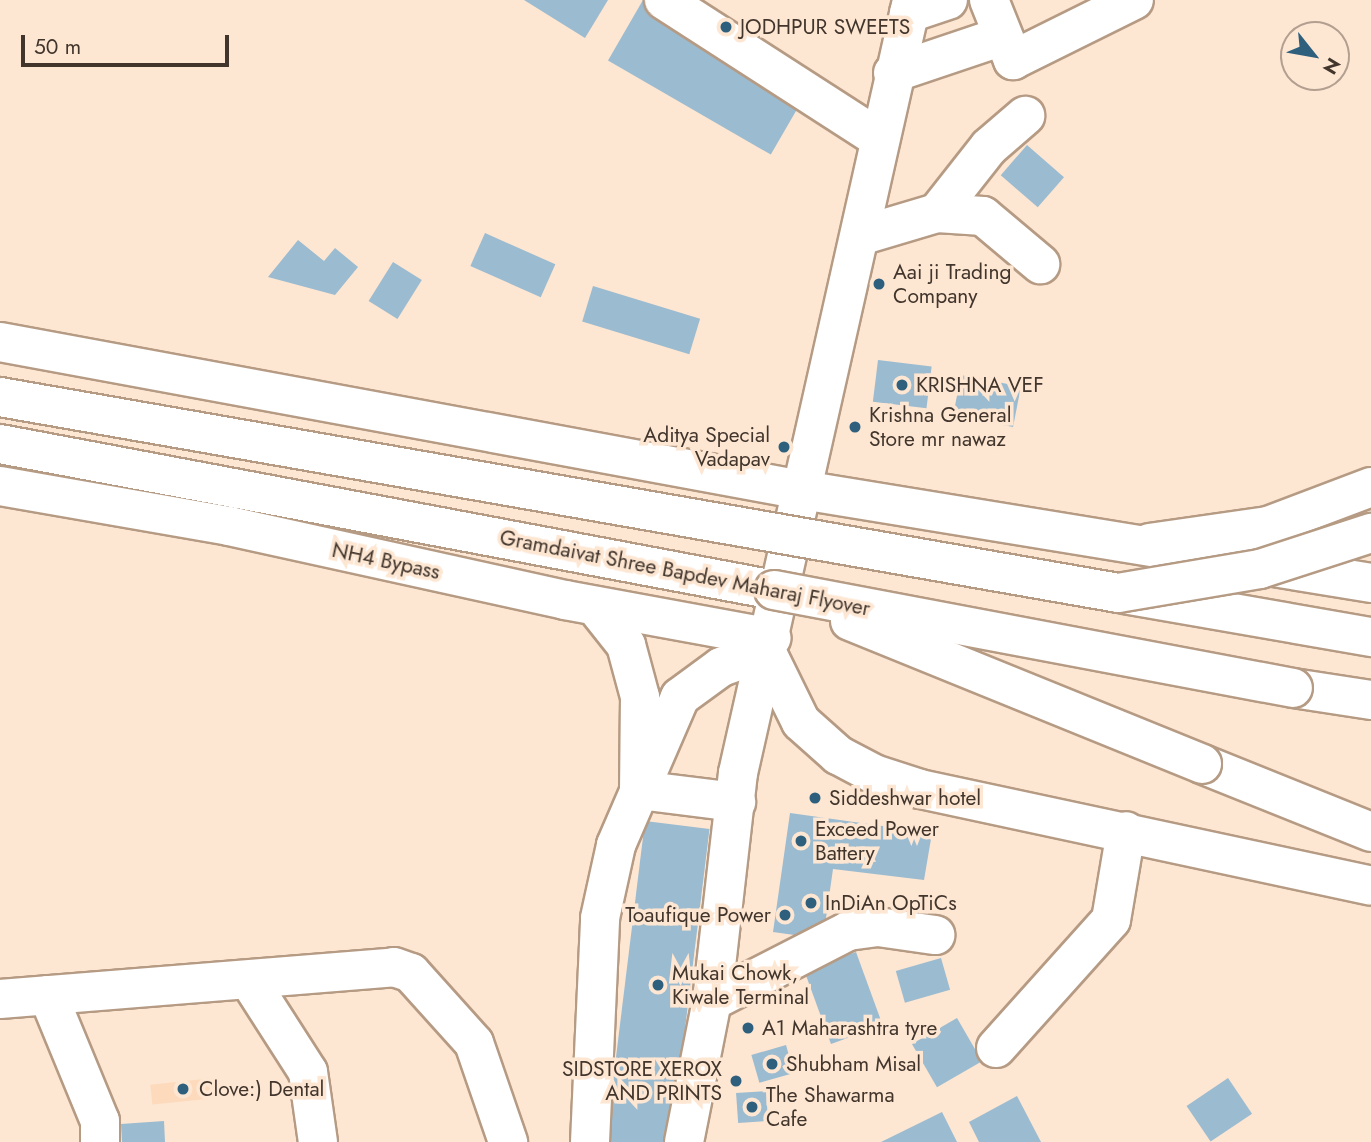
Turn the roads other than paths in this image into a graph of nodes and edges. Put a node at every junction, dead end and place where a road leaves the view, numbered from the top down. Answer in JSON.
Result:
{"nodes":[{"id":1,"x":664,"y":0,"type":"edge"},
{"id":2,"x":948,"y":0,"type":"edge"},
{"id":3,"x":989,"y":0,"type":"edge"},
{"id":4,"x":1134,"y":0,"type":"edge"},
{"id":5,"x":911,"y":7,"type":"edge"},
{"id":6,"x":1003,"y":36,"type":"junction"},
{"id":7,"x":893,"y":72,"type":"junction"},
{"id":8,"x":1026,"y":116,"type":"dead end"},
{"id":9,"x":880,"y":139,"type":"junction"},
{"id":10,"x":937,"y":213,"type":"junction"},
{"id":11,"x":863,"y":235,"type":"junction"},
{"id":12,"x":1040,"y":264,"type":"dead end"},
{"id":13,"x":0,"y":342,"type":"edge"},
{"id":14,"x":0,"y":397,"type":"edge"},
{"id":15,"x":0,"y":444,"type":"edge"},
{"id":16,"x":0,"y":486,"type":"edge"},
{"id":17,"x":1371,"y":487,"type":"edge"},
{"id":18,"x":802,"y":490,"type":"junction"},
{"id":19,"x":1371,"y":533,"type":"edge"},
{"id":20,"x":1140,"y":544,"type":"junction"},
{"id":21,"x":1371,"y":583,"type":"edge"},
{"id":22,"x":774,"y":590,"type":"junction"},
{"id":23,"x":1118,"y":593,"type":"junction"},
{"id":24,"x":595,"y":606,"type":"junction"},
{"id":25,"x":1371,"y":636,"type":"edge"},
{"id":26,"x":769,"y":644,"type":"junction"},
{"id":27,"x":1371,"y":700,"type":"edge"},
{"id":28,"x":639,"y":790,"type":"junction"},
{"id":29,"x":736,"y":802,"type":"junction"},
{"id":30,"x":1126,"y":831,"type":"junction"},
{"id":31,"x":1371,"y":832,"type":"edge"},
{"id":32,"x":1371,"y":886,"type":"edge"},
{"id":33,"x":935,"y":935,"type":"dead end"},
{"id":34,"x":249,"y":980,"type":"junction"},
{"id":35,"x":48,"y":995,"type":"junction"},
{"id":36,"x":0,"y":999,"type":"edge"},
{"id":37,"x":712,"y":1001,"type":"junction"},
{"id":38,"x":996,"y":1048,"type":"dead end"},
{"id":39,"x":100,"y":1142,"type":"edge"},
{"id":40,"x":318,"y":1142,"type":"edge"},
{"id":41,"x":508,"y":1142,"type":"edge"},
{"id":42,"x":590,"y":1142,"type":"edge"},
{"id":43,"x":684,"y":1142,"type":"edge"}],
"edges":[{"from":1,"to":9,"type":"main road"},
{"from":2,"to":5,"type":"main road"},
{"from":3,"to":6,"type":"main road"},
{"from":4,"to":6,"type":"main road"},
{"from":5,"to":7,"type":"main road"},
{"from":6,"to":7,"type":"main road"},
{"from":7,"to":9,"type":"main road"},
{"from":8,"to":10,"type":"main road"},
{"from":9,"to":11,"type":"main road"},
{"from":10,"to":11,"type":"main road"},
{"from":10,"to":12,"type":"main road"},
{"from":11,"to":18,"type":"main road"},
{"from":13,"to":18,"type":"main road"},
{"from":14,"to":23,"type":"main road","bridge":true},
{"from":15,"to":22,"type":"main road","name":"Gramdaivat Shree Bapdev Maharaj Flyover"},
{"from":16,"to":24,"type":"main road","name":"NH4 Bypass"},
{"from":17,"to":20,"type":"main road"},
{"from":18,"to":20,"type":"main road"},
{"from":18,"to":26,"type":"main road"},
{"from":19,"to":23,"type":"main road","bridge":true},
{"from":20,"to":21,"type":"main road"},
{"from":22,"to":27,"type":"main road","name":"Gramdaivat Shree Bapdev Maharaj Flyover","bridge":true},
{"from":22,"to":31,"type":"main road","bridge":true},
{"from":23,"to":25,"type":"main road"},
{"from":24,"to":26,"type":"main road","name":"NH4 Bypass"},
{"from":24,"to":28,"type":"main road"},
{"from":26,"to":28,"type":"main road"},
{"from":26,"to":29,"type":"main road"},
{"from":26,"to":30,"type":"main road"},
{"from":28,"to":29,"type":"main road"},
{"from":28,"to":42,"type":"main road"},
{"from":29,"to":37,"type":"main road"},
{"from":30,"to":32,"type":"main road"},
{"from":30,"to":38,"type":"main road"},
{"from":33,"to":37,"type":"main road"},
{"from":34,"to":35,"type":"main road"},
{"from":34,"to":40,"type":"main road"},
{"from":34,"to":41,"type":"main road"},
{"from":35,"to":36,"type":"main road"},
{"from":35,"to":39,"type":"main road"},
{"from":37,"to":43,"type":"main road"}]}
